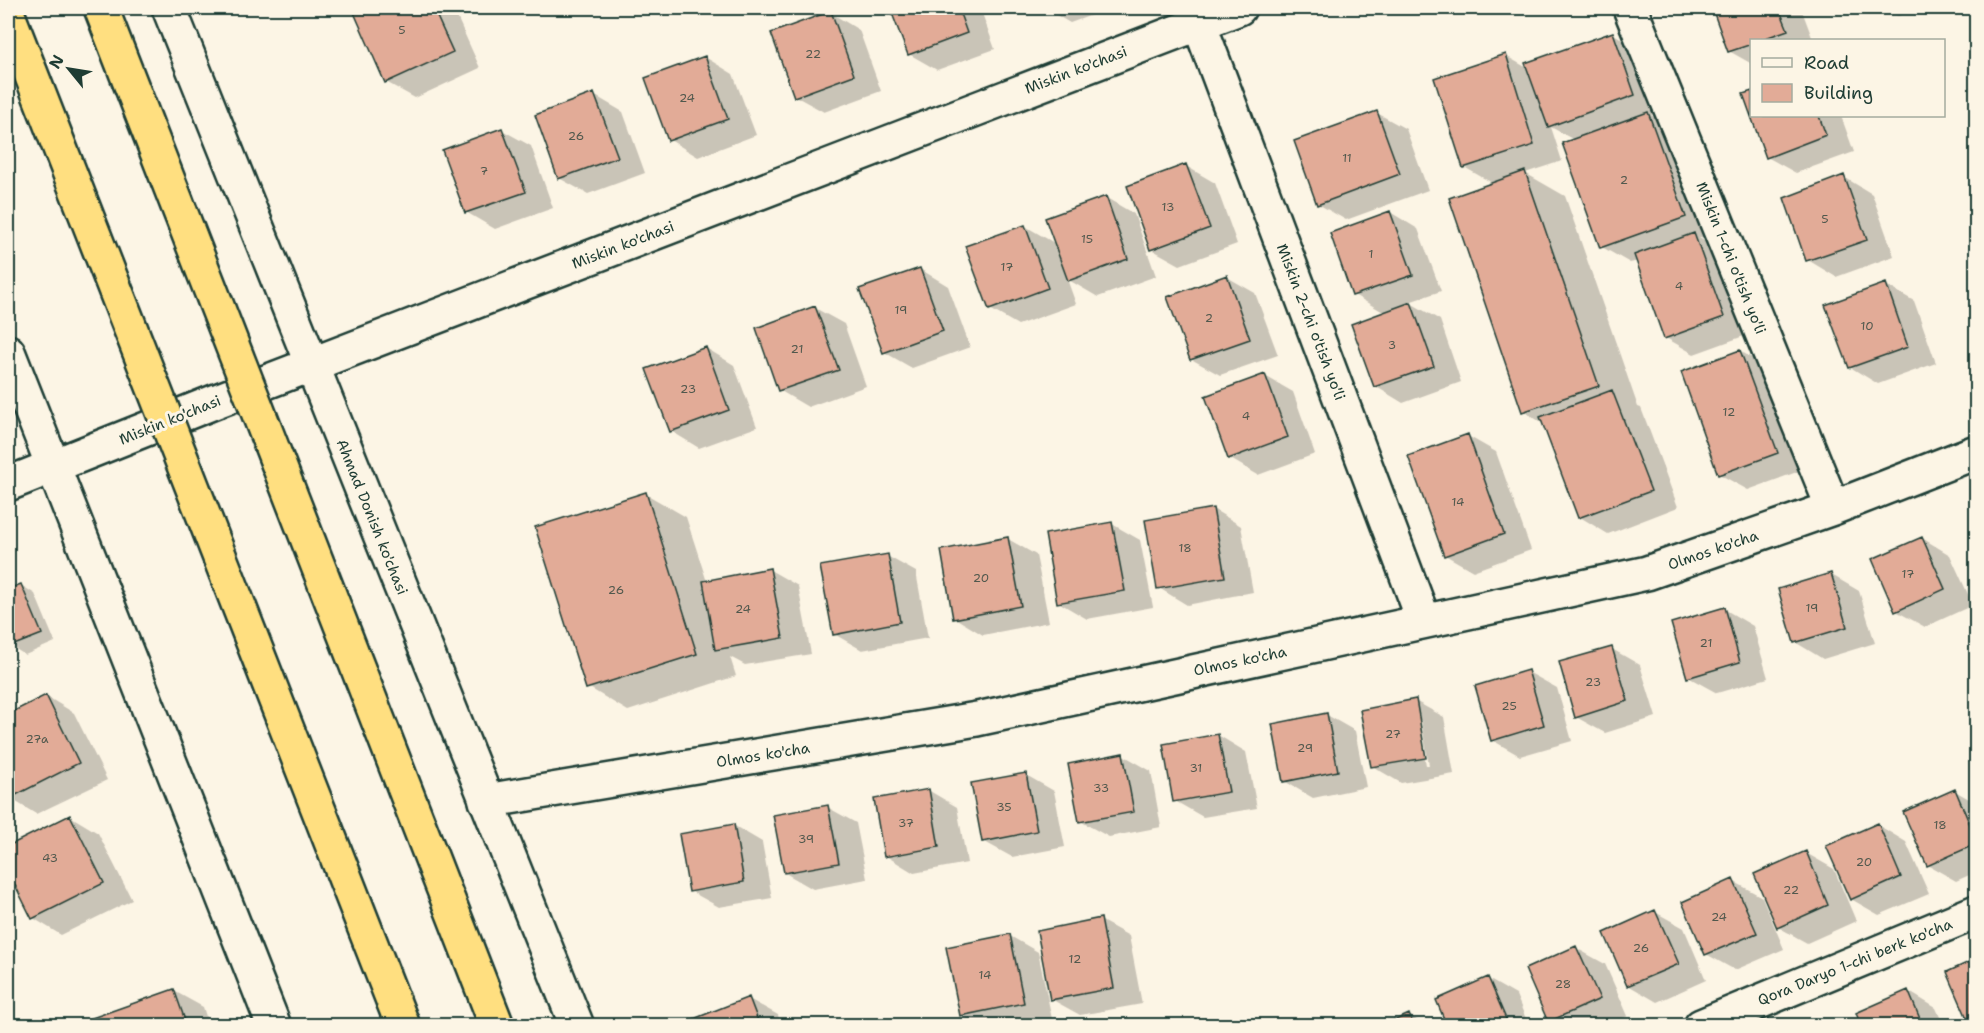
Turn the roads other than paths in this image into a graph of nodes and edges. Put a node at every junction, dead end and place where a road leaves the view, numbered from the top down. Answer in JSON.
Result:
{"nodes":[{"id":1,"x":101,"y":8,"type":"edge"},
{"id":2,"x":169,"y":8,"type":"edge"},
{"id":3,"x":1239,"y":8,"type":"edge"},
{"id":4,"x":1630,"y":8,"type":"edge"},
{"id":5,"x":8,"y":15,"type":"edge"},
{"id":6,"x":1199,"y":23,"type":"junction"},
{"id":7,"x":8,"y":352,"type":"edge"},
{"id":8,"x":311,"y":365,"type":"junction"},
{"id":9,"x":1977,"y":452,"type":"edge"},
{"id":10,"x":54,"y":467,"type":"junction"},
{"id":11,"x":8,"y":484,"type":"edge"},
{"id":12,"x":1833,"y":508,"type":"junction"},
{"id":13,"x":1424,"y":621,"type":"junction"},
{"id":14,"x":486,"y":801,"type":"junction"},
{"id":15,"x":1977,"y":912,"type":"edge"},
{"id":16,"x":274,"y":1026,"type":"edge"},
{"id":17,"x":403,"y":1026,"type":"edge"},
{"id":18,"x":496,"y":1026,"type":"edge"},
{"id":19,"x":577,"y":1026,"type":"edge"},
{"id":20,"x":1701,"y":1026,"type":"edge"}],
"edges":[{"from":1,"to":18,"type":"main road","bridge":true},
{"from":2,"to":8,"type":"street","name":"Ahmad Donish ko'chasi"},
{"from":3,"to":6,"type":"street","name":"Miskin ko'chasi"},
{"from":4,"to":12,"type":"street","name":"Miskin 1-chi o'tish yo'li"},
{"from":5,"to":17,"type":"main road","bridge":true},
{"from":6,"to":8,"type":"street","name":"Miskin ko'chasi"},
{"from":6,"to":13,"type":"street","name":"Miskin 2-chi o'tish yo'li"},
{"from":7,"to":10,"type":"street"},
{"from":8,"to":10,"type":"street","name":"Miskin ko'chasi"},
{"from":8,"to":14,"type":"street","name":"Ahmad Donish ko'chasi"},
{"from":9,"to":12,"type":"street","name":"Olmos ko'cha"},
{"from":10,"to":11,"type":"street","name":"Miskin ko'chasi"},
{"from":10,"to":16,"type":"street"},
{"from":12,"to":13,"type":"street","name":"Olmos ko'cha"},
{"from":13,"to":14,"type":"street","name":"Olmos ko'cha"},
{"from":14,"to":19,"type":"street","name":"Ahmad Donish ko'chasi"},
{"from":15,"to":20,"type":"street","name":"Qora Daryo 1-chi berk ko'cha"}]}
